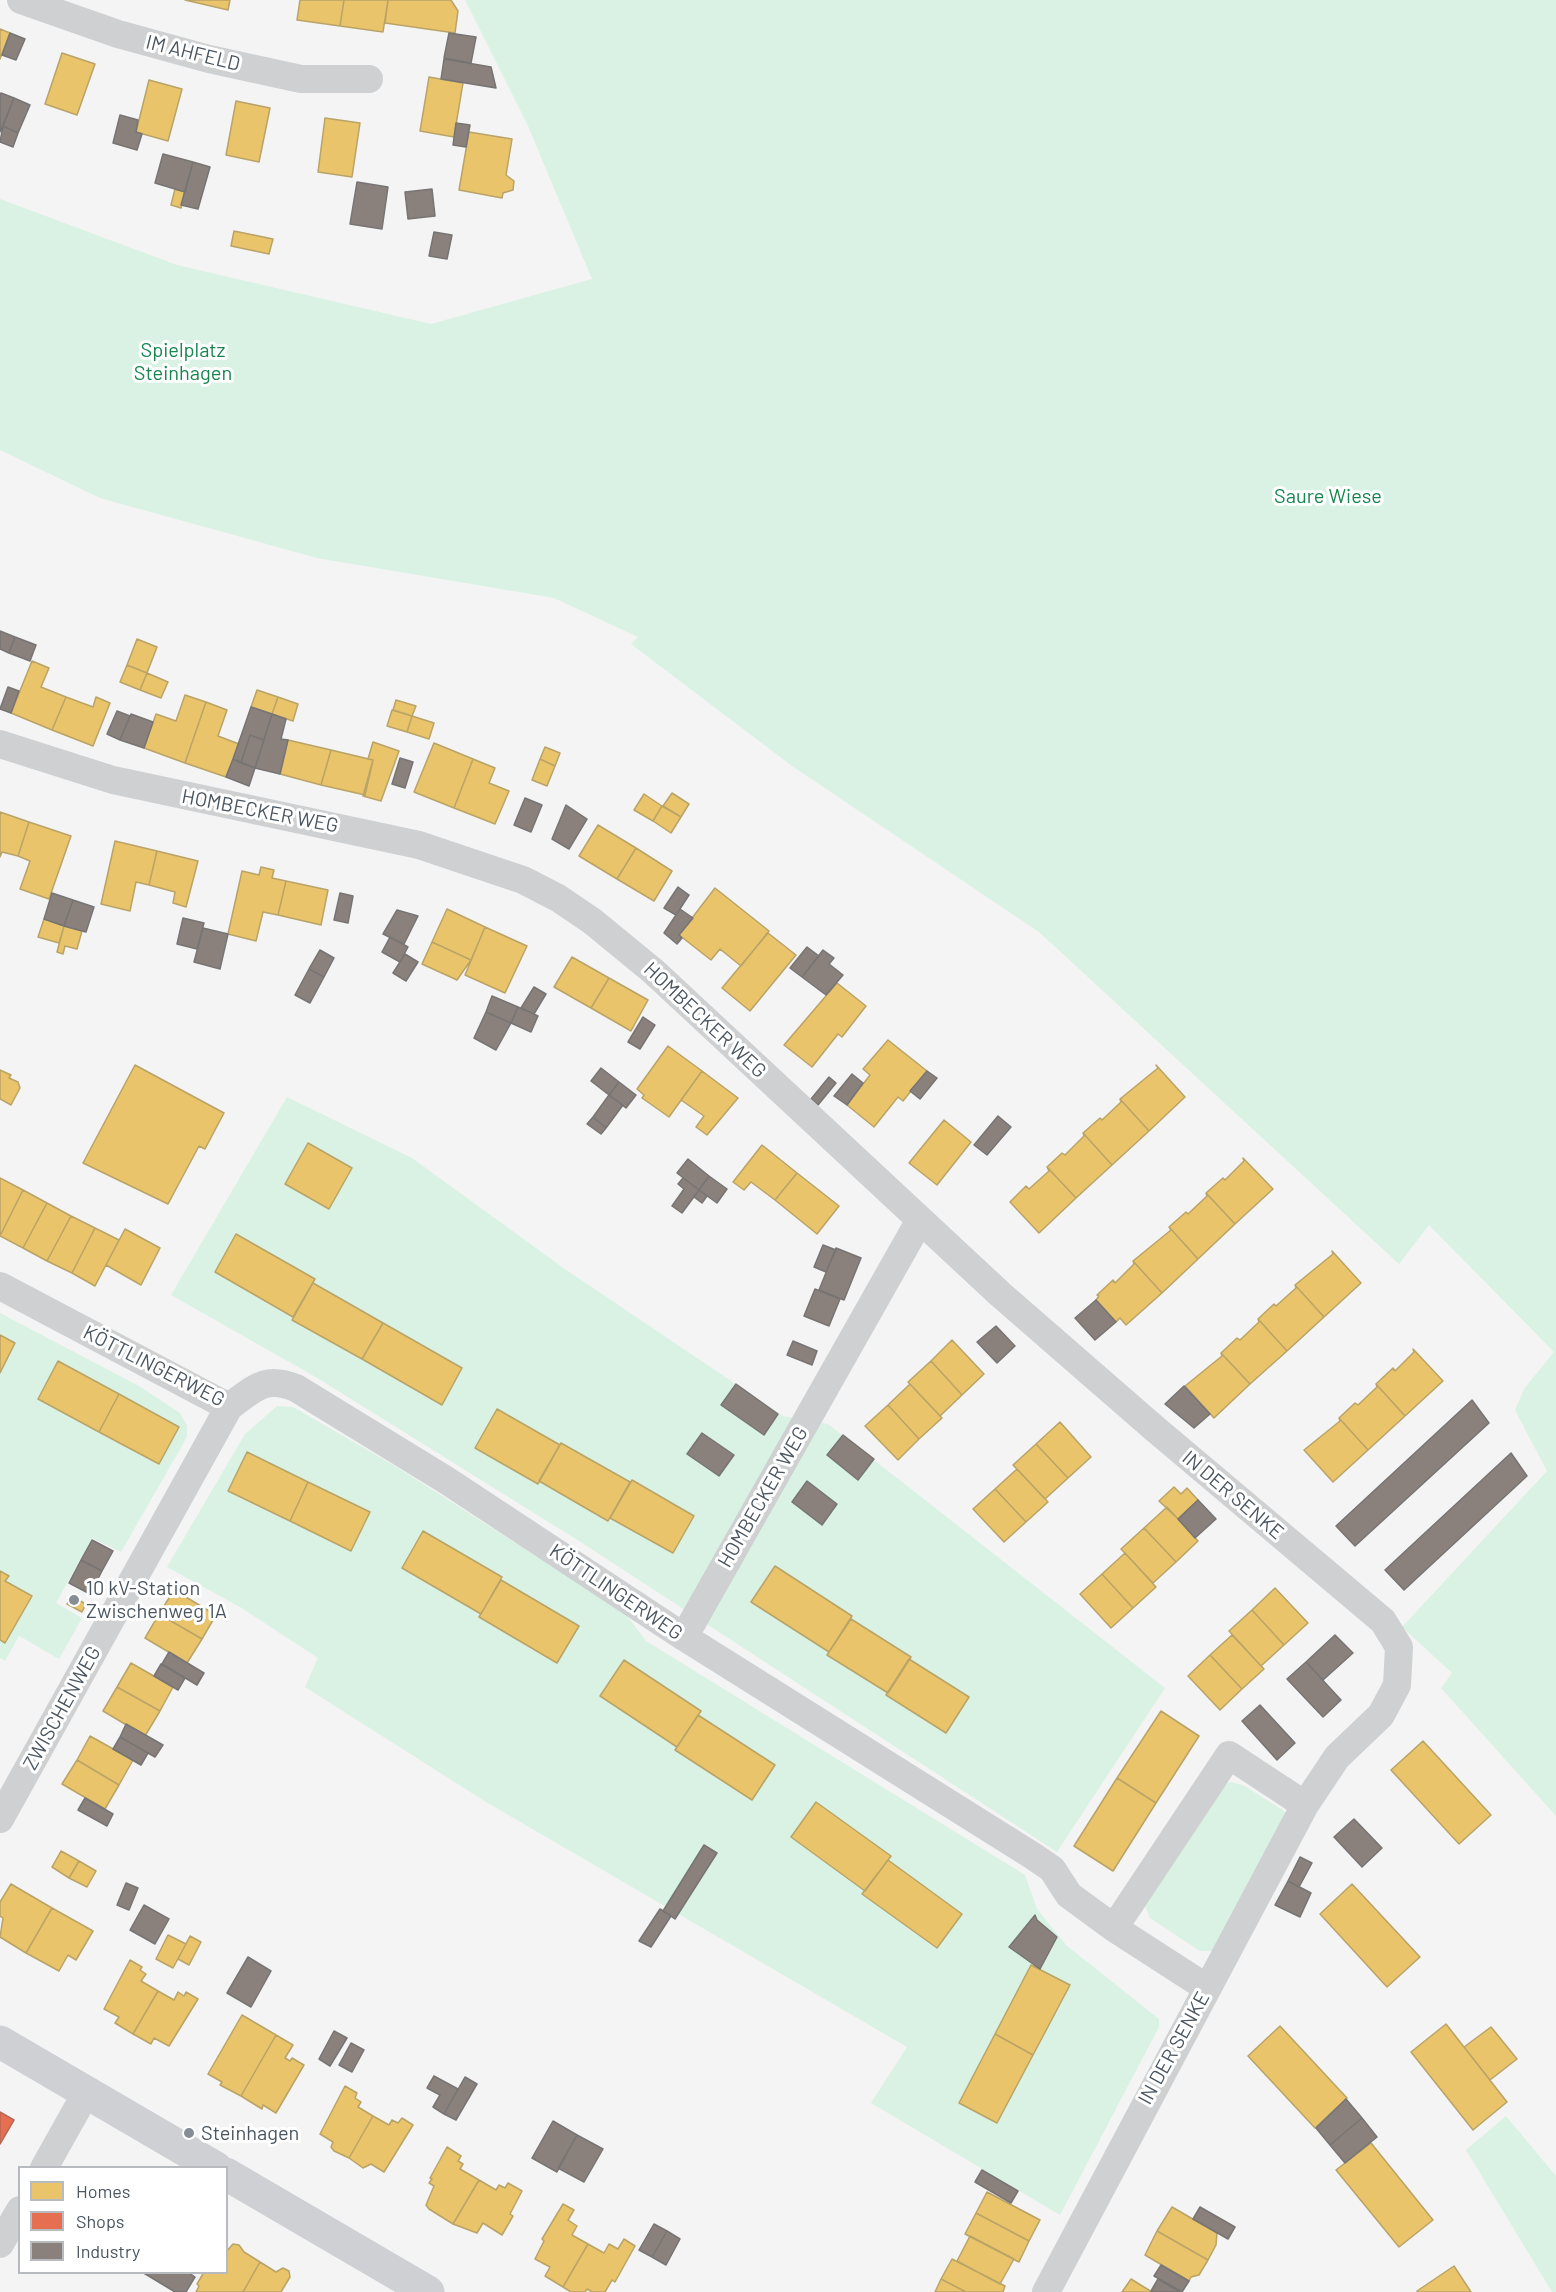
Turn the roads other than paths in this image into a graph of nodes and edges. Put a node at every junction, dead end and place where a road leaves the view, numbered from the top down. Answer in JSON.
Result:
{"nodes":[{"id":1,"x":21,"y":0,"type":"edge"},
{"id":2,"x":369,"y":79,"type":"dead end"},
{"id":3,"x":0,"y":744,"type":"edge"},
{"id":4,"x":921,"y":1220,"type":"junction"},
{"id":5,"x":0,"y":1286,"type":"edge"},
{"id":6,"x":229,"y":1407,"type":"junction"},
{"id":7,"x":684,"y":1637,"type":"junction"},
{"id":8,"x":1305,"y":1805,"type":"junction"},
{"id":9,"x":0,"y":1819,"type":"edge"},
{"id":10,"x":1114,"y":1928,"type":"junction"},
{"id":11,"x":1207,"y":1988,"type":"junction"},
{"id":12,"x":0,"y":2042,"type":"edge"},
{"id":13,"x":86,"y":2093,"type":"junction"},
{"id":14,"x":45,"y":2166,"type":"edge"},
{"id":15,"x":213,"y":2166,"type":"edge"},
{"id":16,"x":228,"y":2175,"type":"edge"},
{"id":17,"x":18,"y":2213,"type":"edge"},
{"id":18,"x":0,"y":2244,"type":"edge"},
{"id":19,"x":428,"y":2292,"type":"edge"},
{"id":20,"x":1046,"y":2292,"type":"edge"}],
"edges":[{"from":1,"to":2,"type":"street","name":"IM AHFELD"},
{"from":3,"to":4,"type":"street","name":"HOMBECKER WEG"},
{"from":4,"to":7,"type":"street","name":"HOMBECKER WEG"},
{"from":4,"to":8,"type":"street","name":"IN DER SENKE"},
{"from":5,"to":6,"type":"street","name":"KÖTTLINGERWEG"},
{"from":6,"to":7,"type":"street","name":"KÖTTLINGERWEG"},
{"from":6,"to":9,"type":"street","name":"ZWISCHENWEG"},
{"from":7,"to":10,"type":"street","name":"KÖTTLINGERWEG"},
{"from":8,"to":10,"type":"street"},
{"from":8,"to":11,"type":"street","name":"IN DER SENKE"},
{"from":10,"to":11,"type":"street","name":"KÖTTLINGERWEG"},
{"from":11,"to":20,"type":"street","name":"IN DER SENKE"},
{"from":12,"to":13,"type":"street"},
{"from":13,"to":14,"type":"street"},
{"from":13,"to":15,"type":"street"},
{"from":16,"to":19,"type":"street"},
{"from":17,"to":18,"type":"street"}]}
